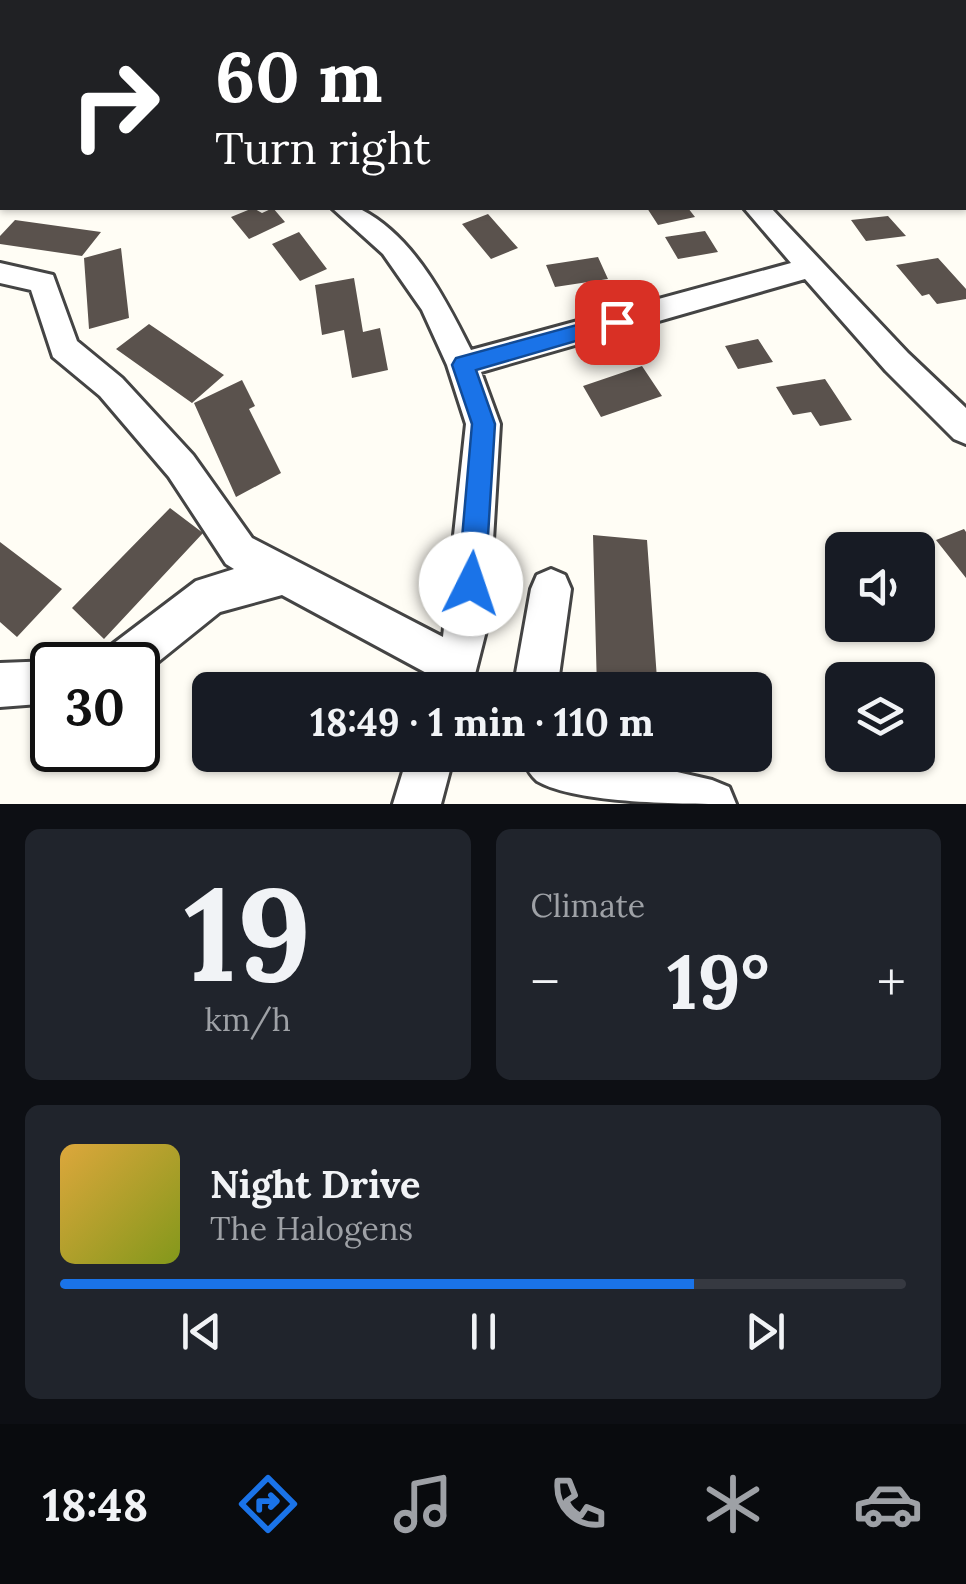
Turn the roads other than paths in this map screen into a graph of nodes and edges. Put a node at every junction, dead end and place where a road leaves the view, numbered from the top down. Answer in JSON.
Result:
{"nodes":[{"id":1,"x":347,"y":210,"type":"edge"},
{"id":2,"x":759,"y":210,"type":"edge"},
{"id":3,"x":809,"y":268,"type":"junction"},
{"id":4,"x":0,"y":273,"type":"edge"},
{"id":5,"x":463,"y":365,"type":"junction"},
{"id":6,"x":966,"y":429,"type":"edge"},
{"id":7,"x":284,"y":575,"type":"junction"},
{"id":8,"x":550,"y":589,"type":"dead end"},
{"id":9,"x":150,"y":642,"type":"edge"},
{"id":10,"x":443,"y":672,"type":"edge"},
{"id":11,"x":455,"y":672,"type":"edge"},
{"id":12,"x":538,"y":672,"type":"edge"},
{"id":13,"x":30,"y":683,"type":"edge"},
{"id":14,"x":0,"y":685,"type":"edge"},
{"id":15,"x":426,"y":772,"type":"edge"},
{"id":16,"x":577,"y":772,"type":"edge"},
{"id":17,"x":417,"y":804,"type":"edge"},
{"id":18,"x":712,"y":804,"type":"edge"}],
"edges":[{"from":1,"to":5,"type":"street"},
{"from":2,"to":3,"type":"street"},
{"from":3,"to":5,"type":"street"},
{"from":3,"to":6,"type":"street"},
{"from":4,"to":7,"type":"street"},
{"from":5,"to":11,"type":"street"},
{"from":7,"to":9,"type":"street"},
{"from":7,"to":10,"type":"street"},
{"from":8,"to":12,"type":"street"},
{"from":13,"to":14,"type":"street"},
{"from":15,"to":17,"type":"street"},
{"from":16,"to":18,"type":"street"}]}
